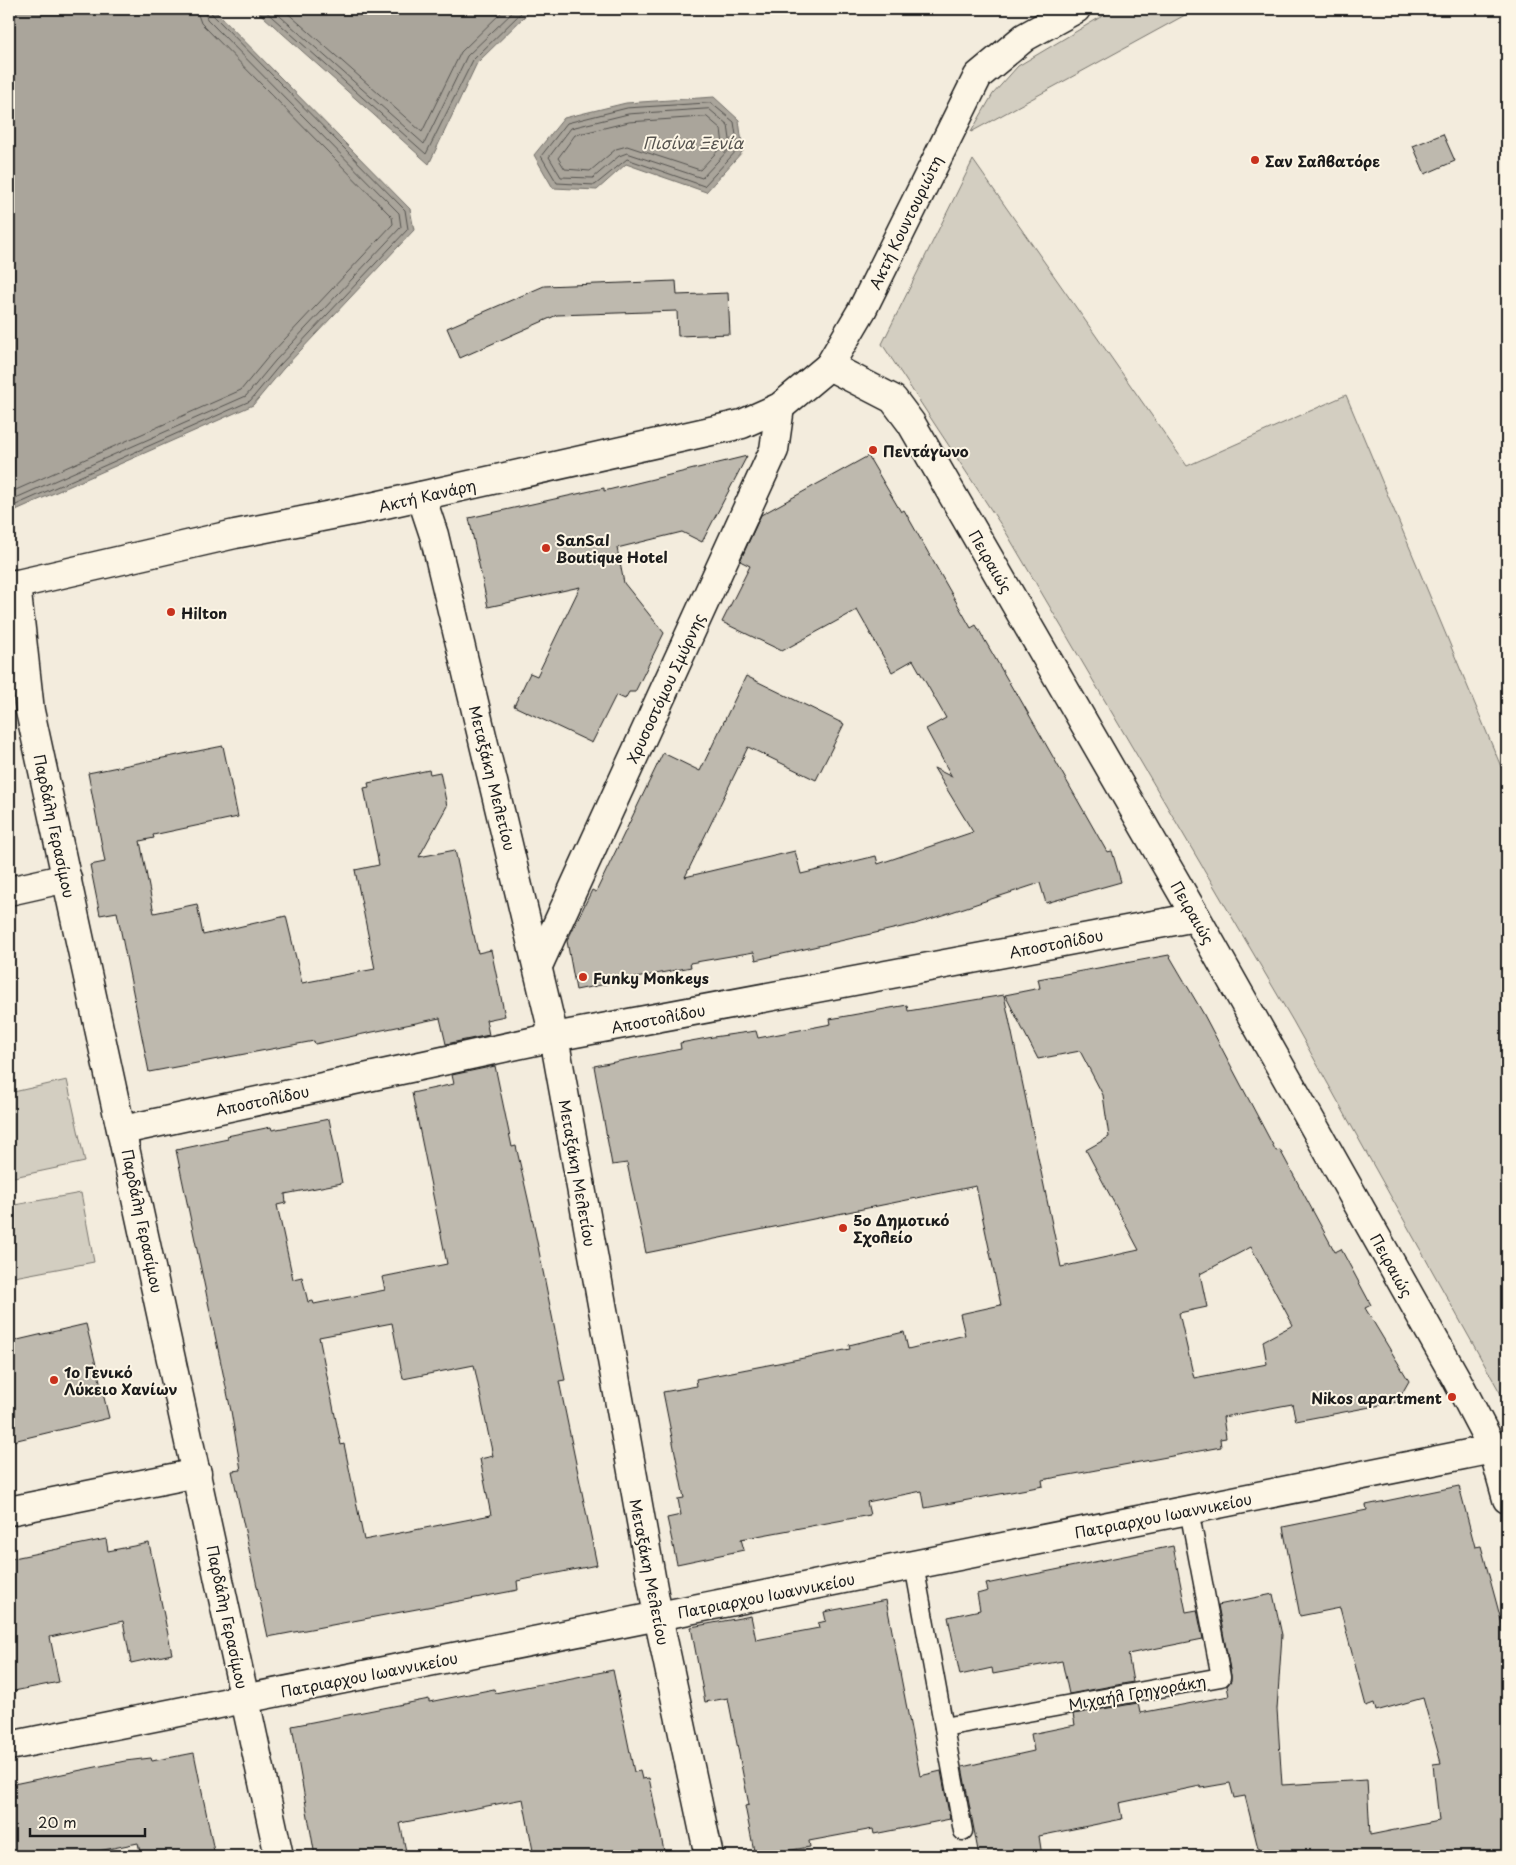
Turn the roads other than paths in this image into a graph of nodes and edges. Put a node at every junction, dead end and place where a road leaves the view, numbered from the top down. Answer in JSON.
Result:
{"nodes":[{"id":1,"x":1076,"y":9,"type":"edge"},
{"id":2,"x":829,"y":366,"type":"junction"},
{"id":3,"x":780,"y":407,"type":"junction"},
{"id":4,"x":421,"y":496,"type":"junction"},
{"id":5,"x":13,"y":585,"type":"edge"},
{"id":6,"x":67,"y":878,"type":"junction"},
{"id":7,"x":9,"y":891,"type":"edge"},
{"id":8,"x":1196,"y":916,"type":"junction"},
{"id":9,"x":538,"y":966,"type":"junction"},
{"id":10,"x":554,"y":1037,"type":"junction"},
{"id":11,"x":123,"y":1130,"type":"junction"},
{"id":12,"x":1493,"y":1449,"type":"junction"},
{"id":13,"x":197,"y":1473,"type":"junction"},
{"id":14,"x":1507,"y":1498,"type":"edge"},
{"id":15,"x":1189,"y":1510,"type":"junction"},
{"id":16,"x":9,"y":1511,"type":"edge"},
{"id":17,"x":914,"y":1565,"type":"junction"},
{"id":18,"x":658,"y":1616,"type":"junction"},
{"id":19,"x":245,"y":1699,"type":"junction"},
{"id":20,"x":944,"y":1727,"type":"junction"},
{"id":21,"x":9,"y":1746,"type":"edge"},
{"id":22,"x":963,"y":1832,"type":"dead end"},
{"id":23,"x":279,"y":1856,"type":"edge"},
{"id":24,"x":709,"y":1856,"type":"edge"}],
"edges":[{"from":1,"to":2,"type":"street","name":"Ακτή Κουντουριώτη"},
{"from":2,"to":3,"type":"street","name":"Ακτή Κανάρη"},
{"from":2,"to":8,"type":"street","name":"Πειραιώς"},
{"from":3,"to":4,"type":"street","name":"Ακτή Κανάρη"},
{"from":3,"to":9,"type":"street","name":"Χρυσοστόμου Σμύρνης"},
{"from":4,"to":5,"type":"street","name":"Ακτή Κανάρη"},
{"from":4,"to":9,"type":"street","name":"Μεταξάκη Μελετίου"},
{"from":5,"to":6,"type":"street","name":"Παρδάλη Γερασίμου"},
{"from":6,"to":7,"type":"street"},
{"from":6,"to":11,"type":"street","name":"Παρδάλη Γερασίμου"},
{"from":8,"to":10,"type":"street","name":"Αποστολίδου"},
{"from":8,"to":12,"type":"street","name":"Πειραιώς"},
{"from":9,"to":10,"type":"street","name":"Μεταξάκη Μελετίου"},
{"from":10,"to":11,"type":"street","name":"Αποστολίδου"},
{"from":10,"to":18,"type":"street","name":"Μεταξάκη Μελετίου"},
{"from":11,"to":13,"type":"street","name":"Παρδάλη Γερασίμου"},
{"from":12,"to":14,"type":"street","name":"Πειραιώς"},
{"from":12,"to":15,"type":"street","name":"Πατριαρχου Ιωαννικείου"},
{"from":13,"to":16,"type":"street"},
{"from":13,"to":19,"type":"street","name":"Παρδάλη Γερασίμου"},
{"from":15,"to":17,"type":"street","name":"Πατριαρχου Ιωαννικείου"},
{"from":15,"to":20,"type":"lane","name":"Μιχαήλ Γρηγοράκη"},
{"from":17,"to":18,"type":"street","name":"Πατριαρχου Ιωαννικείου"},
{"from":17,"to":20,"type":"lane"},
{"from":18,"to":19,"type":"street","name":"Πατριαρχου Ιωαννικείου"},
{"from":18,"to":24,"type":"street","name":"Μεταξάκη Μελετίου"},
{"from":19,"to":21,"type":"street","name":"Πατριαρχου Ιωαννικείου"},
{"from":19,"to":23,"type":"street","name":"Παρδάλη Γερασίμου"},
{"from":20,"to":22,"type":"lane"}]}
